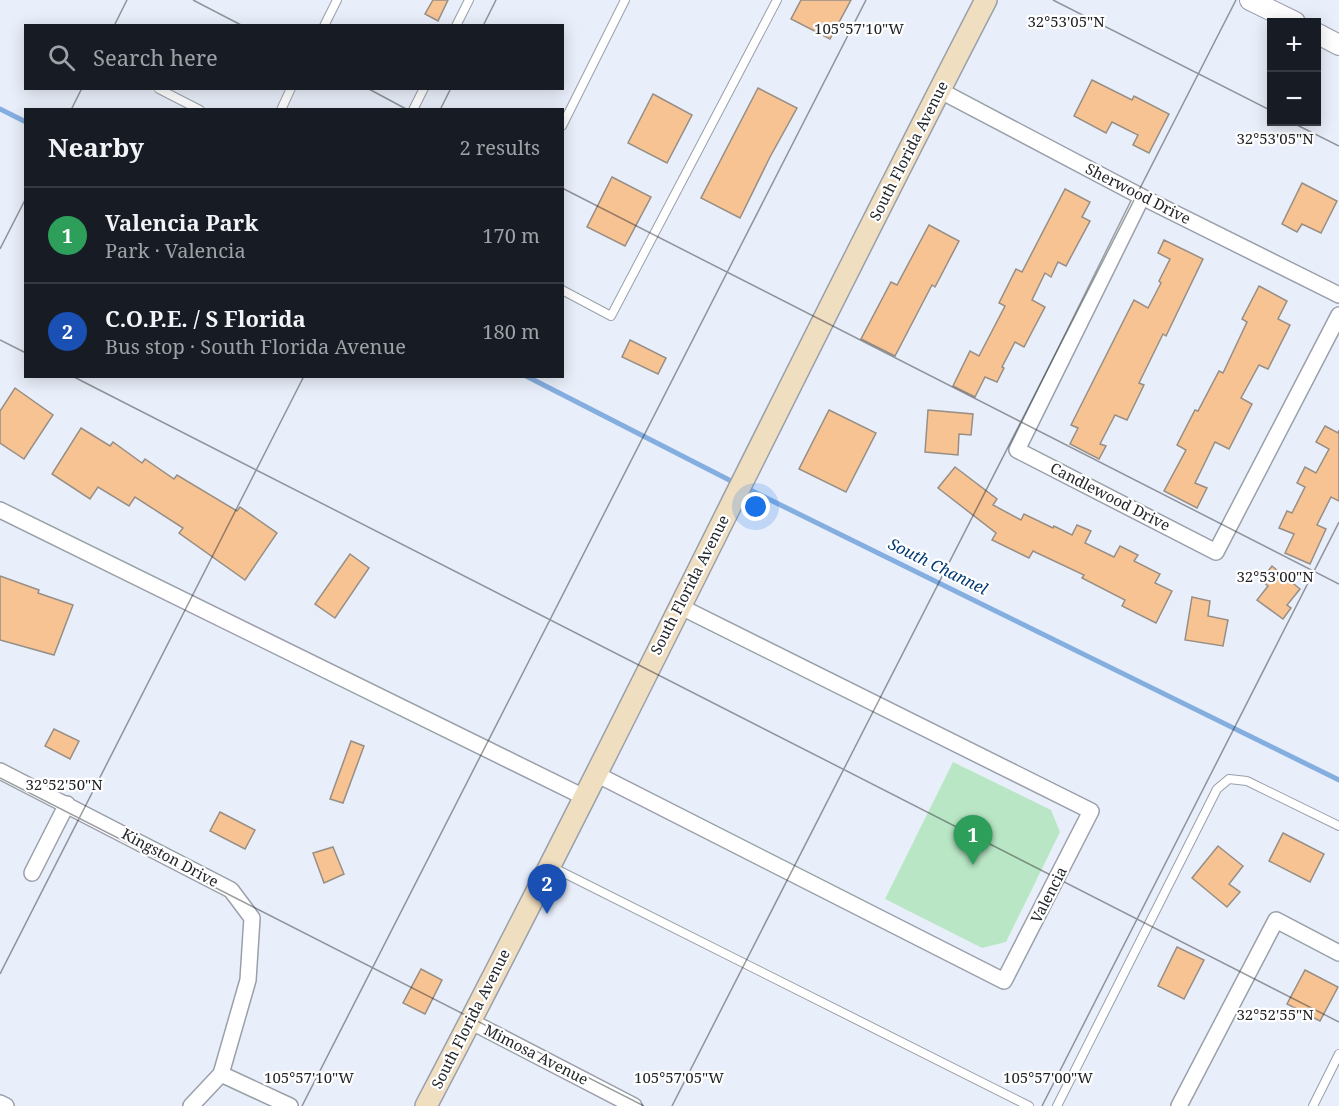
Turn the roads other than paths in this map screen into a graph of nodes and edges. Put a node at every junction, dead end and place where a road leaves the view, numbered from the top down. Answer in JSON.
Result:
{"nodes":[{"id":1,"x":337,"y":0,"type":"edge"},
{"id":2,"x":469,"y":0,"type":"edge"},
{"id":3,"x":625,"y":0,"type":"edge"},
{"id":4,"x":777,"y":0,"type":"edge"},
{"id":5,"x":986,"y":0,"type":"edge"},
{"id":6,"x":1250,"y":0,"type":"edge"},
{"id":7,"x":1287,"y":18,"type":"edge"},
{"id":8,"x":325,"y":24,"type":"edge"},
{"id":9,"x":457,"y":24,"type":"edge"},
{"id":10,"x":1321,"y":35,"type":"edge"},
{"id":11,"x":1339,"y":45,"type":"edge"},
{"id":12,"x":161,"y":90,"type":"edge"},
{"id":13,"x":290,"y":90,"type":"edge"},
{"id":14,"x":423,"y":90,"type":"edge"},
{"id":15,"x":939,"y":90,"type":"junction"},
{"id":16,"x":196,"y":108,"type":"edge"},
{"id":17,"x":281,"y":108,"type":"edge"},
{"id":18,"x":414,"y":108,"type":"edge"},
{"id":19,"x":564,"y":122,"type":"edge"},
{"id":20,"x":1142,"y":197,"type":"junction"},
{"id":21,"x":564,"y":291,"type":"edge"},
{"id":22,"x":1339,"y":295,"type":"edge"},
{"id":23,"x":1339,"y":315,"type":"edge"},
{"id":24,"x":0,"y":510,"type":"edge"},
{"id":25,"x":679,"y":606,"type":"junction"},
{"id":26,"x":0,"y":771,"type":"edge"},
{"id":27,"x":596,"y":774,"type":"junction"},
{"id":28,"x":584,"y":797,"type":"junction"},
{"id":29,"x":67,"y":804,"type":"junction"},
{"id":30,"x":1339,"y":826,"type":"edge"},
{"id":31,"x":550,"y":865,"type":"junction"},
{"id":32,"x":32,"y":873,"type":"dead end"},
{"id":33,"x":1339,"y":953,"type":"edge"},
{"id":34,"x":471,"y":1021,"type":"junction"},
{"id":35,"x":1339,"y":1054,"type":"edge"},
{"id":36,"x":221,"y":1074,"type":"junction"},
{"id":37,"x":0,"y":1103,"type":"edge"},
{"id":38,"x":6,"y":1106,"type":"edge"},
{"id":39,"x":191,"y":1106,"type":"edge"},
{"id":40,"x":291,"y":1106,"type":"edge"},
{"id":41,"x":426,"y":1106,"type":"edge"},
{"id":42,"x":634,"y":1106,"type":"edge"},
{"id":43,"x":1029,"y":1106,"type":"edge"},
{"id":44,"x":1057,"y":1106,"type":"edge"},
{"id":45,"x":1179,"y":1106,"type":"edge"},
{"id":46,"x":1312,"y":1106,"type":"edge"}],
"edges":[{"from":1,"to":8,"type":"lane"},
{"from":2,"to":9,"type":"lane"},
{"from":3,"to":19,"type":"lane"},
{"from":4,"to":21,"type":"lane"},
{"from":5,"to":15,"type":"main road","name":"South Florida Avenue"},
{"from":6,"to":7,"type":"street"},
{"from":10,"to":11,"type":"street"},
{"from":12,"to":16,"type":"lane"},
{"from":13,"to":17,"type":"lane"},
{"from":14,"to":18,"type":"lane"},
{"from":15,"to":20,"type":"street","name":"Sherwood Drive"},
{"from":15,"to":25,"type":"main road","name":"South Florida Avenue"},
{"from":20,"to":22,"type":"street","name":"Sherwood Drive"},
{"from":20,"to":23,"type":"street","name":"Candlewood Drive"},
{"from":24,"to":28,"type":"street"},
{"from":25,"to":27,"type":"main road","name":"South Florida Avenue"},
{"from":25,"to":27,"type":"street","name":"Valencia"},
{"from":26,"to":29,"type":"street","name":"Kingston Drive"},
{"from":27,"to":28,"type":"main road","name":"South Florida Avenue"},
{"from":28,"to":31,"type":"main road","name":"South Florida Avenue"},
{"from":29,"to":32,"type":"street"},
{"from":29,"to":36,"type":"street","name":"Kingston Drive"},
{"from":30,"to":44,"type":"lane"},
{"from":31,"to":34,"type":"main road","name":"South Florida Avenue"},
{"from":31,"to":43,"type":"lane"},
{"from":33,"to":45,"type":"street"},
{"from":34,"to":41,"type":"main road","name":"South Florida Avenue"},
{"from":34,"to":42,"type":"street","name":"Mimosa Avenue"},
{"from":35,"to":46,"type":"lane"},
{"from":36,"to":39,"type":"street"},
{"from":36,"to":40,"type":"street"},
{"from":37,"to":38,"type":"street"}]}
